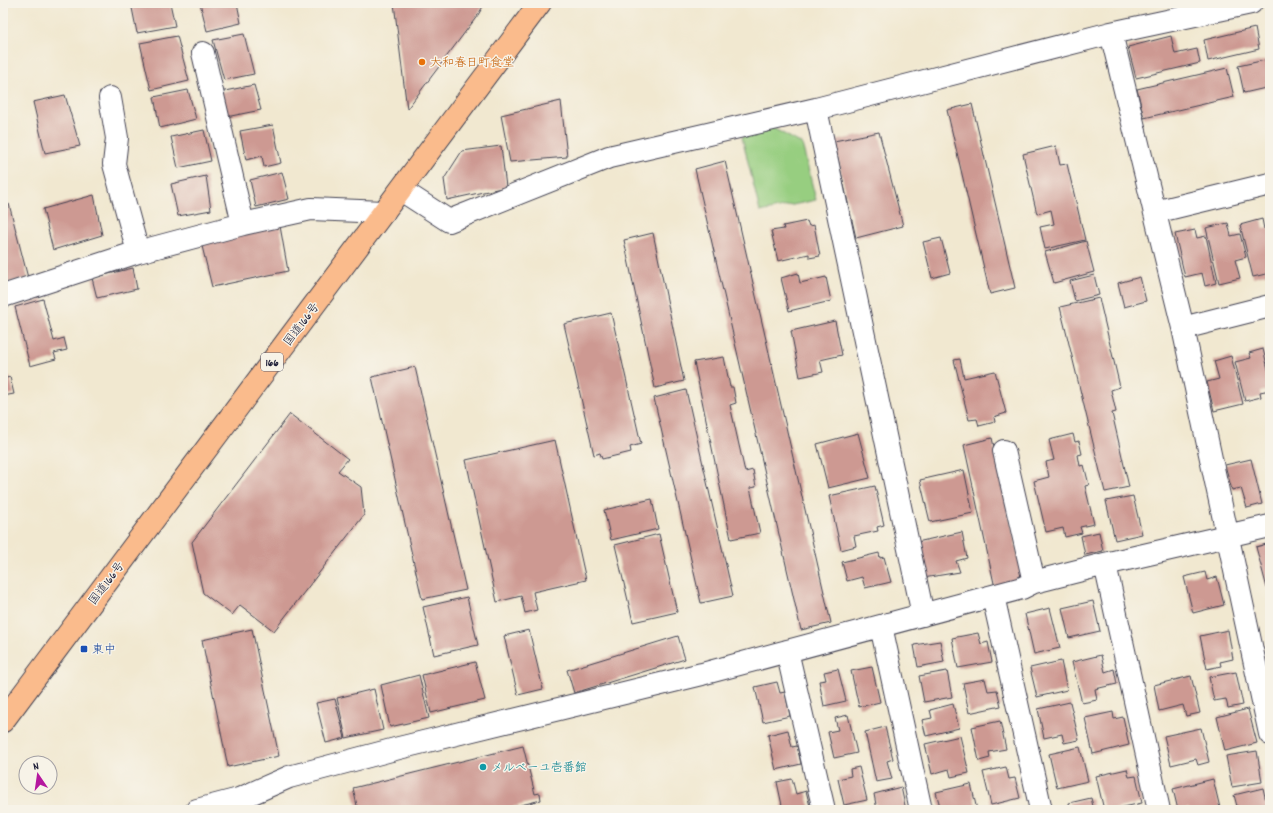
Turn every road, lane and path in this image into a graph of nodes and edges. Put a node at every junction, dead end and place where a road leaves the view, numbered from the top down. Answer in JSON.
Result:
{"nodes":[{"id":1,"x":540,"y":3,"type":"edge"},
{"id":2,"x":1250,"y":3,"type":"edge"},
{"id":3,"x":1226,"y":6,"type":"edge"},
{"id":4,"x":1111,"y":33,"type":"junction"},
{"id":5,"x":204,"y":53,"type":"dead end"},
{"id":6,"x":110,"y":98,"type":"dead end"},
{"id":7,"x":816,"y":109,"type":"junction"},
{"id":8,"x":1270,"y":184,"type":"edge"},
{"id":9,"x":401,"y":190,"type":"junction"},
{"id":10,"x":384,"y":212,"type":"junction"},
{"id":11,"x":1155,"y":212,"type":"junction"},
{"id":12,"x":243,"y":224,"type":"junction"},
{"id":13,"x":138,"y":252,"type":"junction"},
{"id":14,"x":3,"y":296,"type":"edge"},
{"id":15,"x":1270,"y":306,"type":"edge"},
{"id":16,"x":1183,"y":328,"type":"junction"},
{"id":17,"x":1004,"y":450,"type":"dead end"},
{"id":18,"x":1270,"y":526,"type":"edge"},
{"id":19,"x":1228,"y":536,"type":"junction"},
{"id":20,"x":1105,"y":564,"type":"junction"},
{"id":21,"x":1034,"y":582,"type":"junction"},
{"id":22,"x":993,"y":596,"type":"junction"},
{"id":23,"x":923,"y":615,"type":"junction"},
{"id":24,"x":881,"y":626,"type":"junction"},
{"id":25,"x":787,"y":651,"type":"junction"},
{"id":26,"x":3,"y":721,"type":"edge"},
{"id":27,"x":1270,"y":734,"type":"edge"},
{"id":28,"x":240,"y":805,"type":"edge"},
{"id":29,"x":197,"y":810,"type":"edge"},
{"id":30,"x":824,"y":810,"type":"edge"},
{"id":31,"x":920,"y":810,"type":"edge"},
{"id":32,"x":1041,"y":810,"type":"edge"},
{"id":33,"x":1159,"y":810,"type":"edge"}],
"edges":[{"from":1,"to":9,"type":"highway","name":"国道166号","number":"166"},
{"from":2,"to":3,"type":"street"},
{"from":3,"to":4,"type":"street"},
{"from":4,"to":7,"type":"street"},
{"from":4,"to":11,"type":"street"},
{"from":5,"to":12,"type":"street"},
{"from":6,"to":13,"type":"street"},
{"from":7,"to":9,"type":"street"},
{"from":7,"to":23,"type":"street"},
{"from":8,"to":11,"type":"street"},
{"from":9,"to":10,"type":"highway","name":"国道166号","number":"166"},
{"from":10,"to":12,"type":"street"},
{"from":10,"to":26,"type":"highway","name":"国道166号","number":"166"},
{"from":11,"to":16,"type":"street"},
{"from":12,"to":13,"type":"street"},
{"from":13,"to":14,"type":"street"},
{"from":15,"to":16,"type":"street"},
{"from":16,"to":19,"type":"street"},
{"from":17,"to":21,"type":"street"},
{"from":18,"to":19,"type":"street"},
{"from":19,"to":20,"type":"street"},
{"from":19,"to":27,"type":"street"},
{"from":20,"to":21,"type":"street"},
{"from":20,"to":33,"type":"street"},
{"from":21,"to":22,"type":"street"},
{"from":22,"to":23,"type":"street"},
{"from":22,"to":32,"type":"street"},
{"from":23,"to":24,"type":"street"},
{"from":24,"to":25,"type":"street"},
{"from":24,"to":31,"type":"street"},
{"from":25,"to":28,"type":"street"},
{"from":25,"to":30,"type":"street"},
{"from":28,"to":29,"type":"street"}]}
